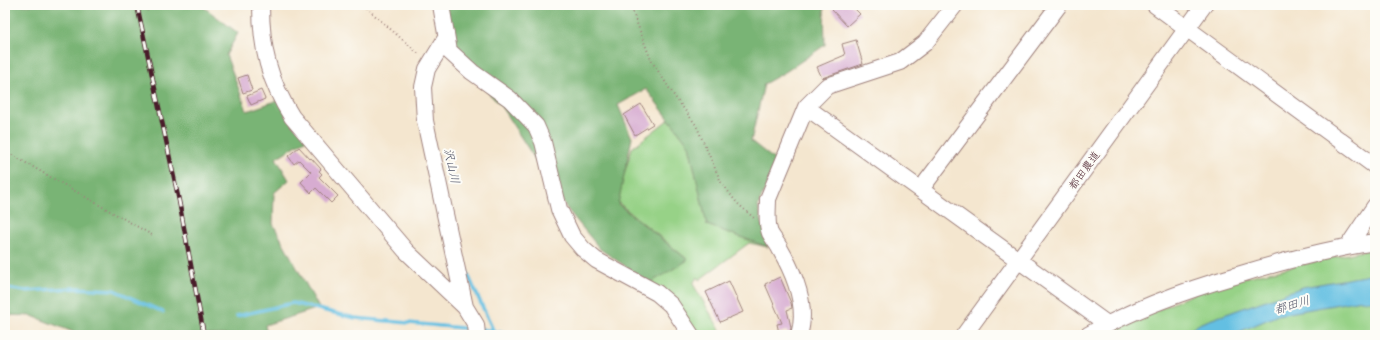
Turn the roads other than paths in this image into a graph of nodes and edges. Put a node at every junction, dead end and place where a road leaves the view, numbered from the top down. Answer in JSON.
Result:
{"nodes":[{"id":1,"x":261,"y":5,"type":"edge"},
{"id":2,"x":441,"y":5,"type":"edge"},
{"id":3,"x":955,"y":5,"type":"edge"},
{"id":4,"x":1059,"y":5,"type":"edge"},
{"id":5,"x":1155,"y":5,"type":"edge"},
{"id":6,"x":1204,"y":5,"type":"edge"},
{"id":7,"x":1187,"y":28,"type":"junction"},
{"id":8,"x":447,"y":44,"type":"junction"},
{"id":9,"x":806,"y":108,"type":"junction"},
{"id":10,"x":1375,"y":166,"type":"edge"},
{"id":11,"x":921,"y":189,"type":"junction"},
{"id":12,"x":1375,"y":206,"type":"edge"},
{"id":13,"x":1375,"y":242,"type":"edge"},
{"id":14,"x":1348,"y":246,"type":"junction"},
{"id":15,"x":1018,"y":260,"type":"junction"},
{"id":16,"x":465,"y":307,"type":"junction"},
{"id":17,"x":1107,"y":324,"type":"junction"},
{"id":18,"x":476,"y":330,"type":"edge"},
{"id":19,"x":691,"y":335,"type":"edge"},
{"id":20,"x":799,"y":335,"type":"edge"},
{"id":21,"x":964,"y":335,"type":"edge"},
{"id":22,"x":1088,"y":335,"type":"edge"}],
"edges":[{"from":1,"to":16,"type":"street"},
{"from":2,"to":8,"type":"street"},
{"from":3,"to":9,"type":"street"},
{"from":4,"to":11,"type":"street"},
{"from":5,"to":7,"type":"street"},
{"from":6,"to":7,"type":"street","name":"都田農道"},
{"from":7,"to":10,"type":"street"},
{"from":7,"to":15,"type":"street","name":"都田農道"},
{"from":8,"to":16,"type":"street"},
{"from":8,"to":19,"type":"street"},
{"from":9,"to":11,"type":"street"},
{"from":9,"to":20,"type":"street"},
{"from":11,"to":15,"type":"street"},
{"from":12,"to":14,"type":"street"},
{"from":13,"to":14,"type":"street"},
{"from":14,"to":17,"type":"street"},
{"from":15,"to":17,"type":"street"},
{"from":15,"to":21,"type":"street","name":"都田農道"},
{"from":16,"to":18,"type":"street"},
{"from":17,"to":22,"type":"street"}]}
